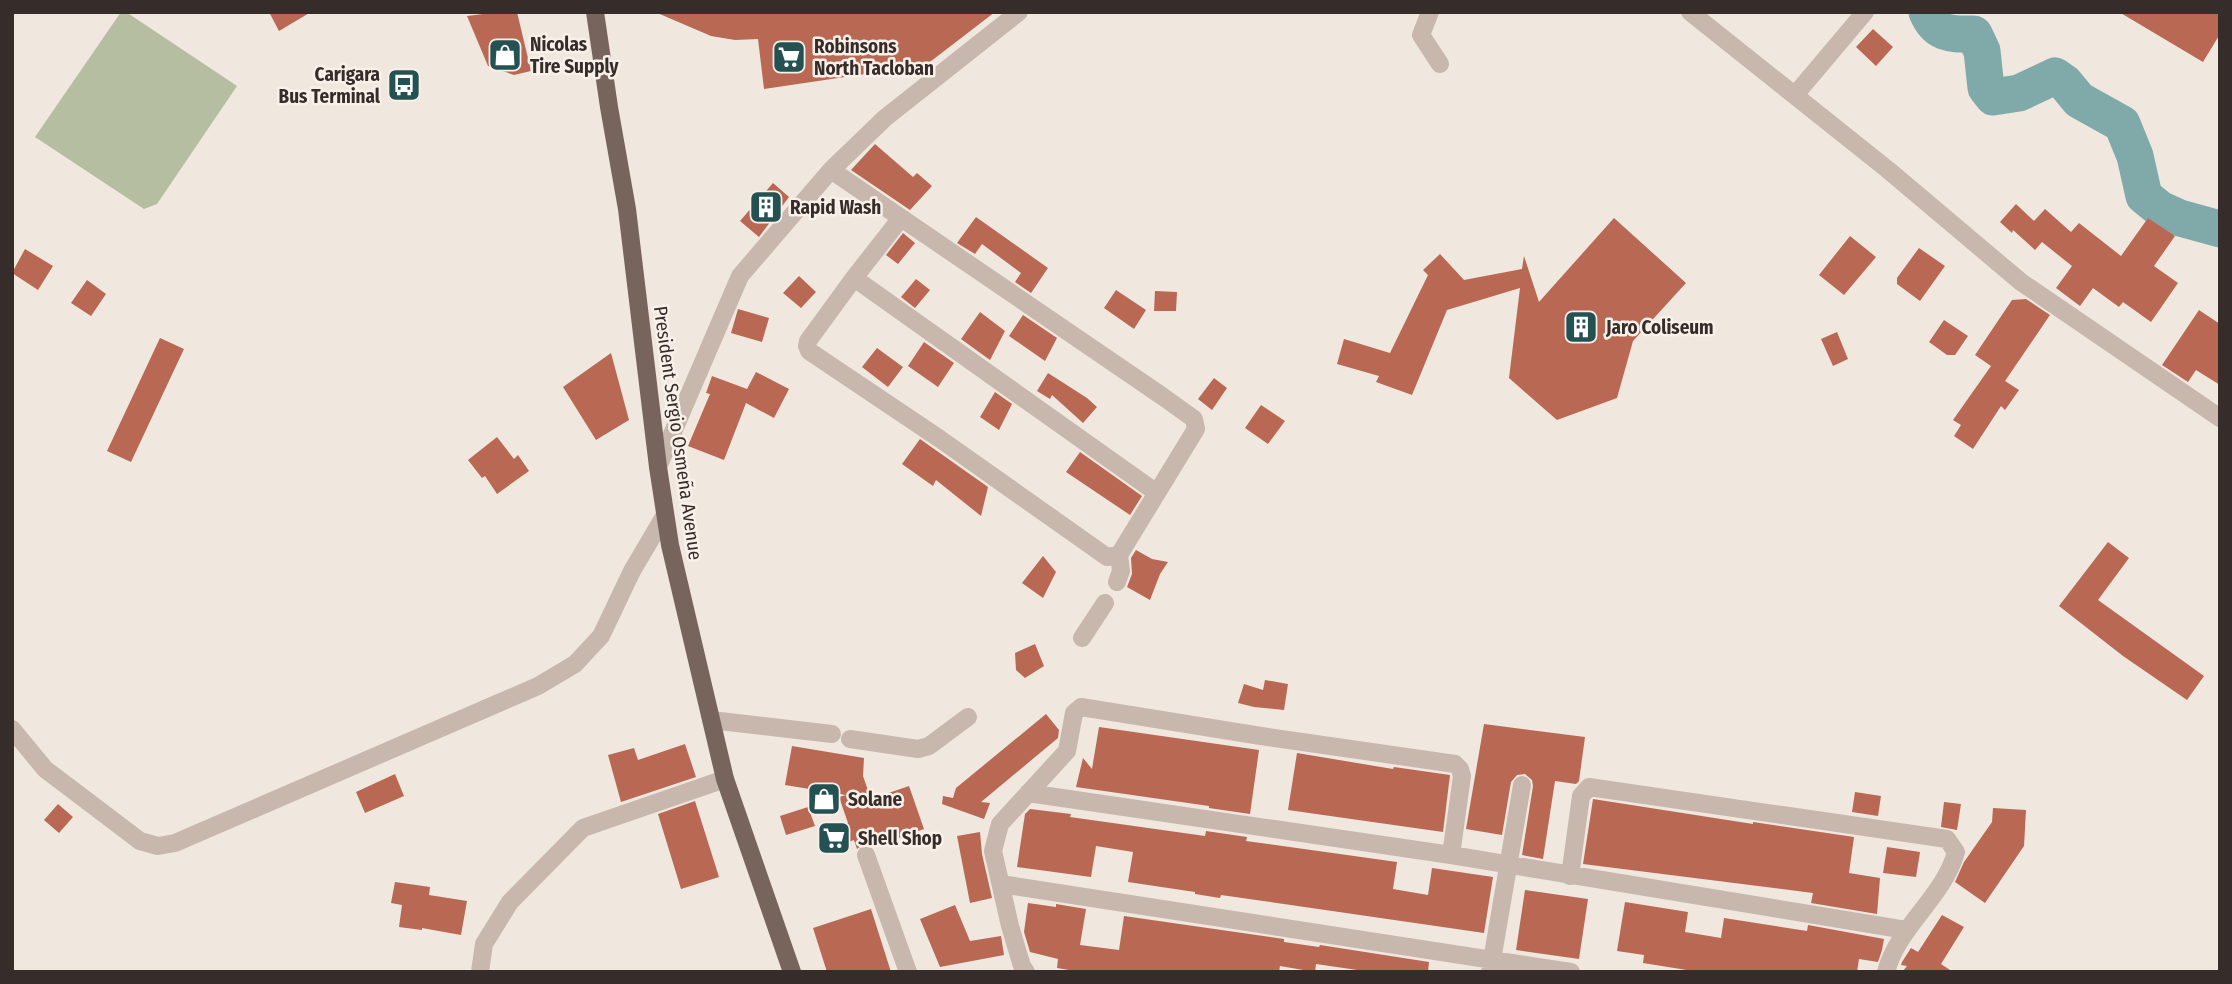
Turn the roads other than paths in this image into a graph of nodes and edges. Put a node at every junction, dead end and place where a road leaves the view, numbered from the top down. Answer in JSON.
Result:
{"nodes":[{"id":1,"x":596,"y":12,"type":"edge"},
{"id":2,"x":1019,"y":12,"type":"edge"},
{"id":3,"x":1430,"y":12,"type":"edge"},
{"id":4,"x":1690,"y":12,"type":"edge"},
{"id":5,"x":1865,"y":12,"type":"edge"},
{"id":6,"x":1440,"y":64,"type":"dead end"},
{"id":7,"x":1795,"y":96,"type":"junction"},
{"id":8,"x":831,"y":170,"type":"junction"},
{"id":9,"x":901,"y":218,"type":"junction"},
{"id":10,"x":853,"y":278,"type":"junction"},
{"id":11,"x":2220,"y":418,"type":"edge"},
{"id":12,"x":658,"y":467,"type":"junction"},
{"id":13,"x":1157,"y":493,"type":"junction"},
{"id":14,"x":665,"y":515,"type":"junction"},
{"id":15,"x":1119,"y":555,"type":"junction"},
{"id":16,"x":1117,"y":582,"type":"dead end"},
{"id":17,"x":1105,"y":603,"type":"dead end"},
{"id":18,"x":1082,"y":638,"type":"dead end"},
{"id":19,"x":968,"y":717,"type":"dead end"},
{"id":20,"x":711,"y":720,"type":"junction"},
{"id":21,"x":12,"y":729,"type":"edge"},
{"id":22,"x":832,"y":734,"type":"dead end"},
{"id":23,"x":850,"y":739,"type":"dead end"},
{"id":24,"x":725,"y":779,"type":"junction"},
{"id":25,"x":1522,"y":785,"type":"dead end"},
{"id":26,"x":1028,"y":793,"type":"junction"},
{"id":27,"x":866,"y":855,"type":"dead end"},
{"id":28,"x":1451,"y":855,"type":"junction"},
{"id":29,"x":1509,"y":866,"type":"junction"},
{"id":30,"x":1570,"y":876,"type":"junction"},
{"id":31,"x":1001,"y":884,"type":"junction"},
{"id":32,"x":1906,"y":930,"type":"junction"},
{"id":33,"x":1490,"y":966,"type":"edge"},
{"id":34,"x":480,"y":972,"type":"edge"},
{"id":35,"x":792,"y":972,"type":"edge"},
{"id":36,"x":908,"y":972,"type":"edge"},
{"id":37,"x":1026,"y":972,"type":"edge"},
{"id":38,"x":1571,"y":972,"type":"edge"},
{"id":39,"x":1886,"y":972,"type":"edge"}],
"edges":[{"from":1,"to":12,"type":"main road","name":"President Sergio Osmeña Avenue"},
{"from":2,"to":8,"type":"street"},
{"from":3,"to":6,"type":"street"},
{"from":4,"to":7,"type":"street"},
{"from":5,"to":7,"type":"street"},
{"from":7,"to":11,"type":"street"},
{"from":8,"to":9,"type":"street"},
{"from":8,"to":12,"type":"street"},
{"from":9,"to":10,"type":"street"},
{"from":9,"to":13,"type":"street"},
{"from":10,"to":13,"type":"street"},
{"from":10,"to":15,"type":"street"},
{"from":12,"to":14,"type":"main road","name":"President Sergio Osmeña Avenue"},
{"from":13,"to":15,"type":"street"},
{"from":14,"to":20,"type":"main road","name":"President Sergio Osmeña Avenue"},
{"from":14,"to":21,"type":"street"},
{"from":15,"to":16,"type":"street"},
{"from":17,"to":18,"type":"street"},
{"from":19,"to":23,"type":"street"},
{"from":20,"to":22,"type":"street"},
{"from":20,"to":24,"type":"main road","name":"President Sergio Osmeña Avenue"},
{"from":24,"to":34,"type":"street"},
{"from":24,"to":35,"type":"main road","name":"President Sergio Osmeña Avenue"},
{"from":25,"to":29,"type":"street"},
{"from":26,"to":28,"type":"street"},
{"from":26,"to":28,"type":"street"},
{"from":26,"to":31,"type":"street"},
{"from":27,"to":36,"type":"street"},
{"from":28,"to":29,"type":"street"},
{"from":29,"to":30,"type":"street"},
{"from":29,"to":33,"type":"street"},
{"from":30,"to":32,"type":"street"},
{"from":30,"to":32,"type":"street"},
{"from":31,"to":33,"type":"street"},
{"from":31,"to":37,"type":"street"},
{"from":32,"to":39,"type":"street"},
{"from":33,"to":38,"type":"street"}]}
